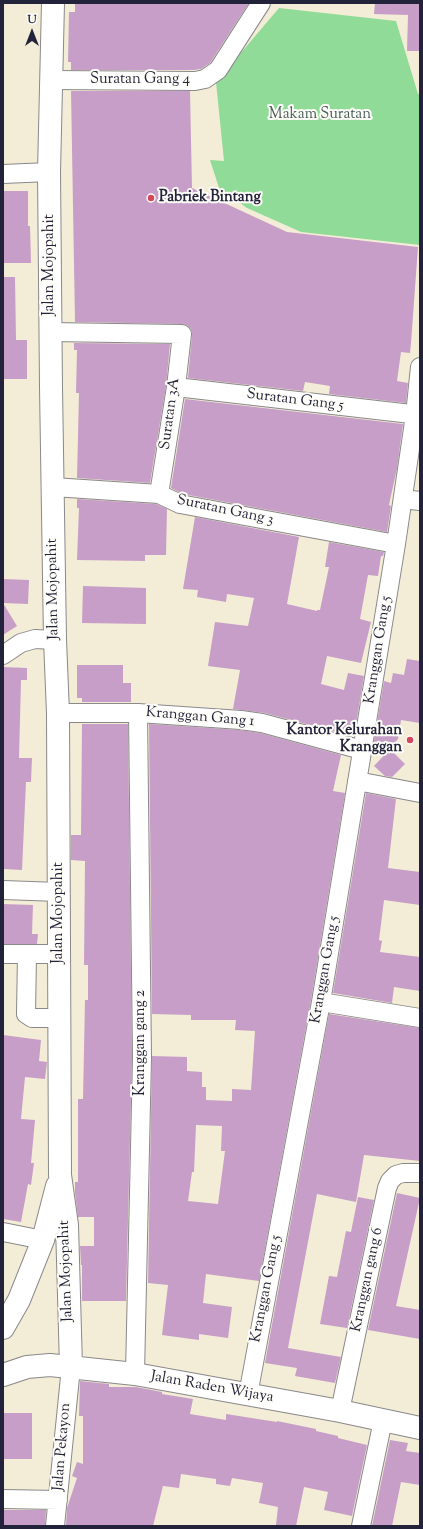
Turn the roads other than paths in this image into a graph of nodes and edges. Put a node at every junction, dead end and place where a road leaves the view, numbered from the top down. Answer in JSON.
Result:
{"nodes":[{"id":1,"x":53,"y":3,"type":"edge"},
{"id":2,"x":261,"y":3,"type":"edge"},
{"id":3,"x":51,"y":80,"type":"junction"},
{"id":4,"x":49,"y":172,"type":"junction"},
{"id":5,"x":3,"y":174,"type":"edge"},
{"id":6,"x":50,"y":332,"type":"junction"},
{"id":7,"x":420,"y":366,"type":"edge"},
{"id":8,"x":176,"y":387,"type":"junction"},
{"id":9,"x":417,"y":415,"type":"edge"},
{"id":10,"x":53,"y":487,"type":"junction"},
{"id":11,"x":159,"y":494,"type":"junction"},
{"id":12,"x":412,"y":500,"type":"edge"},
{"id":13,"x":396,"y":544,"type":"junction"},
{"id":14,"x":55,"y":640,"type":"junction"},
{"id":15,"x":3,"y":655,"type":"edge"},
{"id":16,"x":58,"y":713,"type":"junction"},
{"id":17,"x":138,"y":713,"type":"junction"},
{"id":18,"x":362,"y":750,"type":"junction"},
{"id":19,"x":357,"y":781,"type":"junction"},
{"id":20,"x":420,"y":793,"type":"edge"},
{"id":21,"x":3,"y":890,"type":"edge"},
{"id":22,"x":59,"y":892,"type":"junction"},
{"id":23,"x":3,"y":954,"type":"edge"},
{"id":24,"x":59,"y":954,"type":"junction"},
{"id":25,"x":27,"y":955,"type":"junction"},
{"id":26,"x":321,"y":1002,"type":"junction"},
{"id":27,"x":59,"y":1018,"type":"junction"},
{"id":28,"x":420,"y":1018,"type":"edge"},
{"id":29,"x":420,"y":1173,"type":"edge"},
{"id":30,"x":60,"y":1175,"type":"junction"},
{"id":31,"x":3,"y":1232,"type":"edge"},
{"id":32,"x":43,"y":1240,"type":"junction"},
{"id":33,"x":3,"y":1328,"type":"edge"},
{"id":34,"x":70,"y":1367,"type":"junction"},
{"id":35,"x":135,"y":1374,"type":"junction"},
{"id":36,"x":3,"y":1375,"type":"edge"},
{"id":37,"x":248,"y":1394,"type":"junction"},
{"id":38,"x":340,"y":1411,"type":"junction"},
{"id":39,"x":383,"y":1420,"type":"junction"},
{"id":40,"x":420,"y":1428,"type":"edge"},
{"id":41,"x":3,"y":1499,"type":"edge"},
{"id":42,"x":58,"y":1500,"type":"junction"},
{"id":43,"x":55,"y":1526,"type":"edge"},
{"id":44,"x":361,"y":1526,"type":"edge"}],
"edges":[{"from":1,"to":3,"type":"main road","name":"Jalan Mojopahit"},
{"from":2,"to":3,"type":"street","name":"Suratan Gang 4"},
{"from":3,"to":4,"type":"main road","name":"Jalan Mojopahit"},
{"from":4,"to":5,"type":"street"},
{"from":4,"to":6,"type":"main road","name":"Jalan Mojopahit"},
{"from":6,"to":8,"type":"street","name":"Suratan 3A"},
{"from":6,"to":10,"type":"main road","name":"Jalan Mojopahit"},
{"from":7,"to":9,"type":"street","name":"Kranggan Gang 5"},
{"from":8,"to":9,"type":"street","name":"Suratan Gang 5"},
{"from":8,"to":11,"type":"street","name":"Suratan 3A"},
{"from":9,"to":12,"type":"street","name":"Kranggan Gang 5"},
{"from":10,"to":11,"type":"street","name":"Suratan Gang 3"},
{"from":10,"to":14,"type":"main road","name":"Jalan Mojopahit"},
{"from":11,"to":13,"type":"street","name":"Suratan Gang 3"},
{"from":12,"to":13,"type":"street","name":"Kranggan Gang 5"},
{"from":13,"to":18,"type":"street","name":"Kranggan Gang 5"},
{"from":14,"to":15,"type":"street"},
{"from":14,"to":16,"type":"main road","name":"Jalan Mojopahit"},
{"from":16,"to":17,"type":"street","name":"Kranggan Gang 1"},
{"from":16,"to":22,"type":"main road","name":"Jalan Mojopahit"},
{"from":17,"to":18,"type":"street","name":"Kranggan Gang 1"},
{"from":17,"to":35,"type":"street","name":"Kranggan gang 2"},
{"from":18,"to":19,"type":"street","name":"Kranggan Gang 5"},
{"from":19,"to":20,"type":"street"},
{"from":19,"to":26,"type":"street","name":"Kranggan Gang 5"},
{"from":21,"to":22,"type":"street"},
{"from":22,"to":24,"type":"main road","name":"Jalan Mojopahit"},
{"from":23,"to":25,"type":"street"},
{"from":24,"to":25,"type":"street"},
{"from":24,"to":27,"type":"main road","name":"Jalan Mojopahit"},
{"from":25,"to":27,"type":"street"},
{"from":26,"to":28,"type":"street"},
{"from":26,"to":37,"type":"street","name":"Kranggan Gang 5"},
{"from":27,"to":30,"type":"main road","name":"Jalan Mojopahit"},
{"from":29,"to":38,"type":"street","name":"Kranggan gang 6"},
{"from":30,"to":32,"type":"main road","name":"Jalan Mojopahit"},
{"from":30,"to":34,"type":"main road","name":"Jalan Mojopahit"},
{"from":31,"to":32,"type":"street"},
{"from":32,"to":33,"type":"main road","name":"Jalan Mojopahit"},
{"from":34,"to":35,"type":"main road","name":"Jalan Raden Wijaya"},
{"from":34,"to":36,"type":"main road","name":"Jalan Raden Wijaya"},
{"from":34,"to":42,"type":"street","name":"Jalan Pekayon"},
{"from":35,"to":37,"type":"main road","name":"Jalan Raden Wijaya"},
{"from":37,"to":38,"type":"main road","name":"Jalan Raden Wijaya"},
{"from":38,"to":39,"type":"main road","name":"Jalan Raden Wijaya"},
{"from":39,"to":40,"type":"main road","name":"Jalan Raden Wijaya"},
{"from":39,"to":44,"type":"street"},
{"from":41,"to":42,"type":"street"},
{"from":42,"to":43,"type":"street","name":"Jalan Pekayon"}]}
